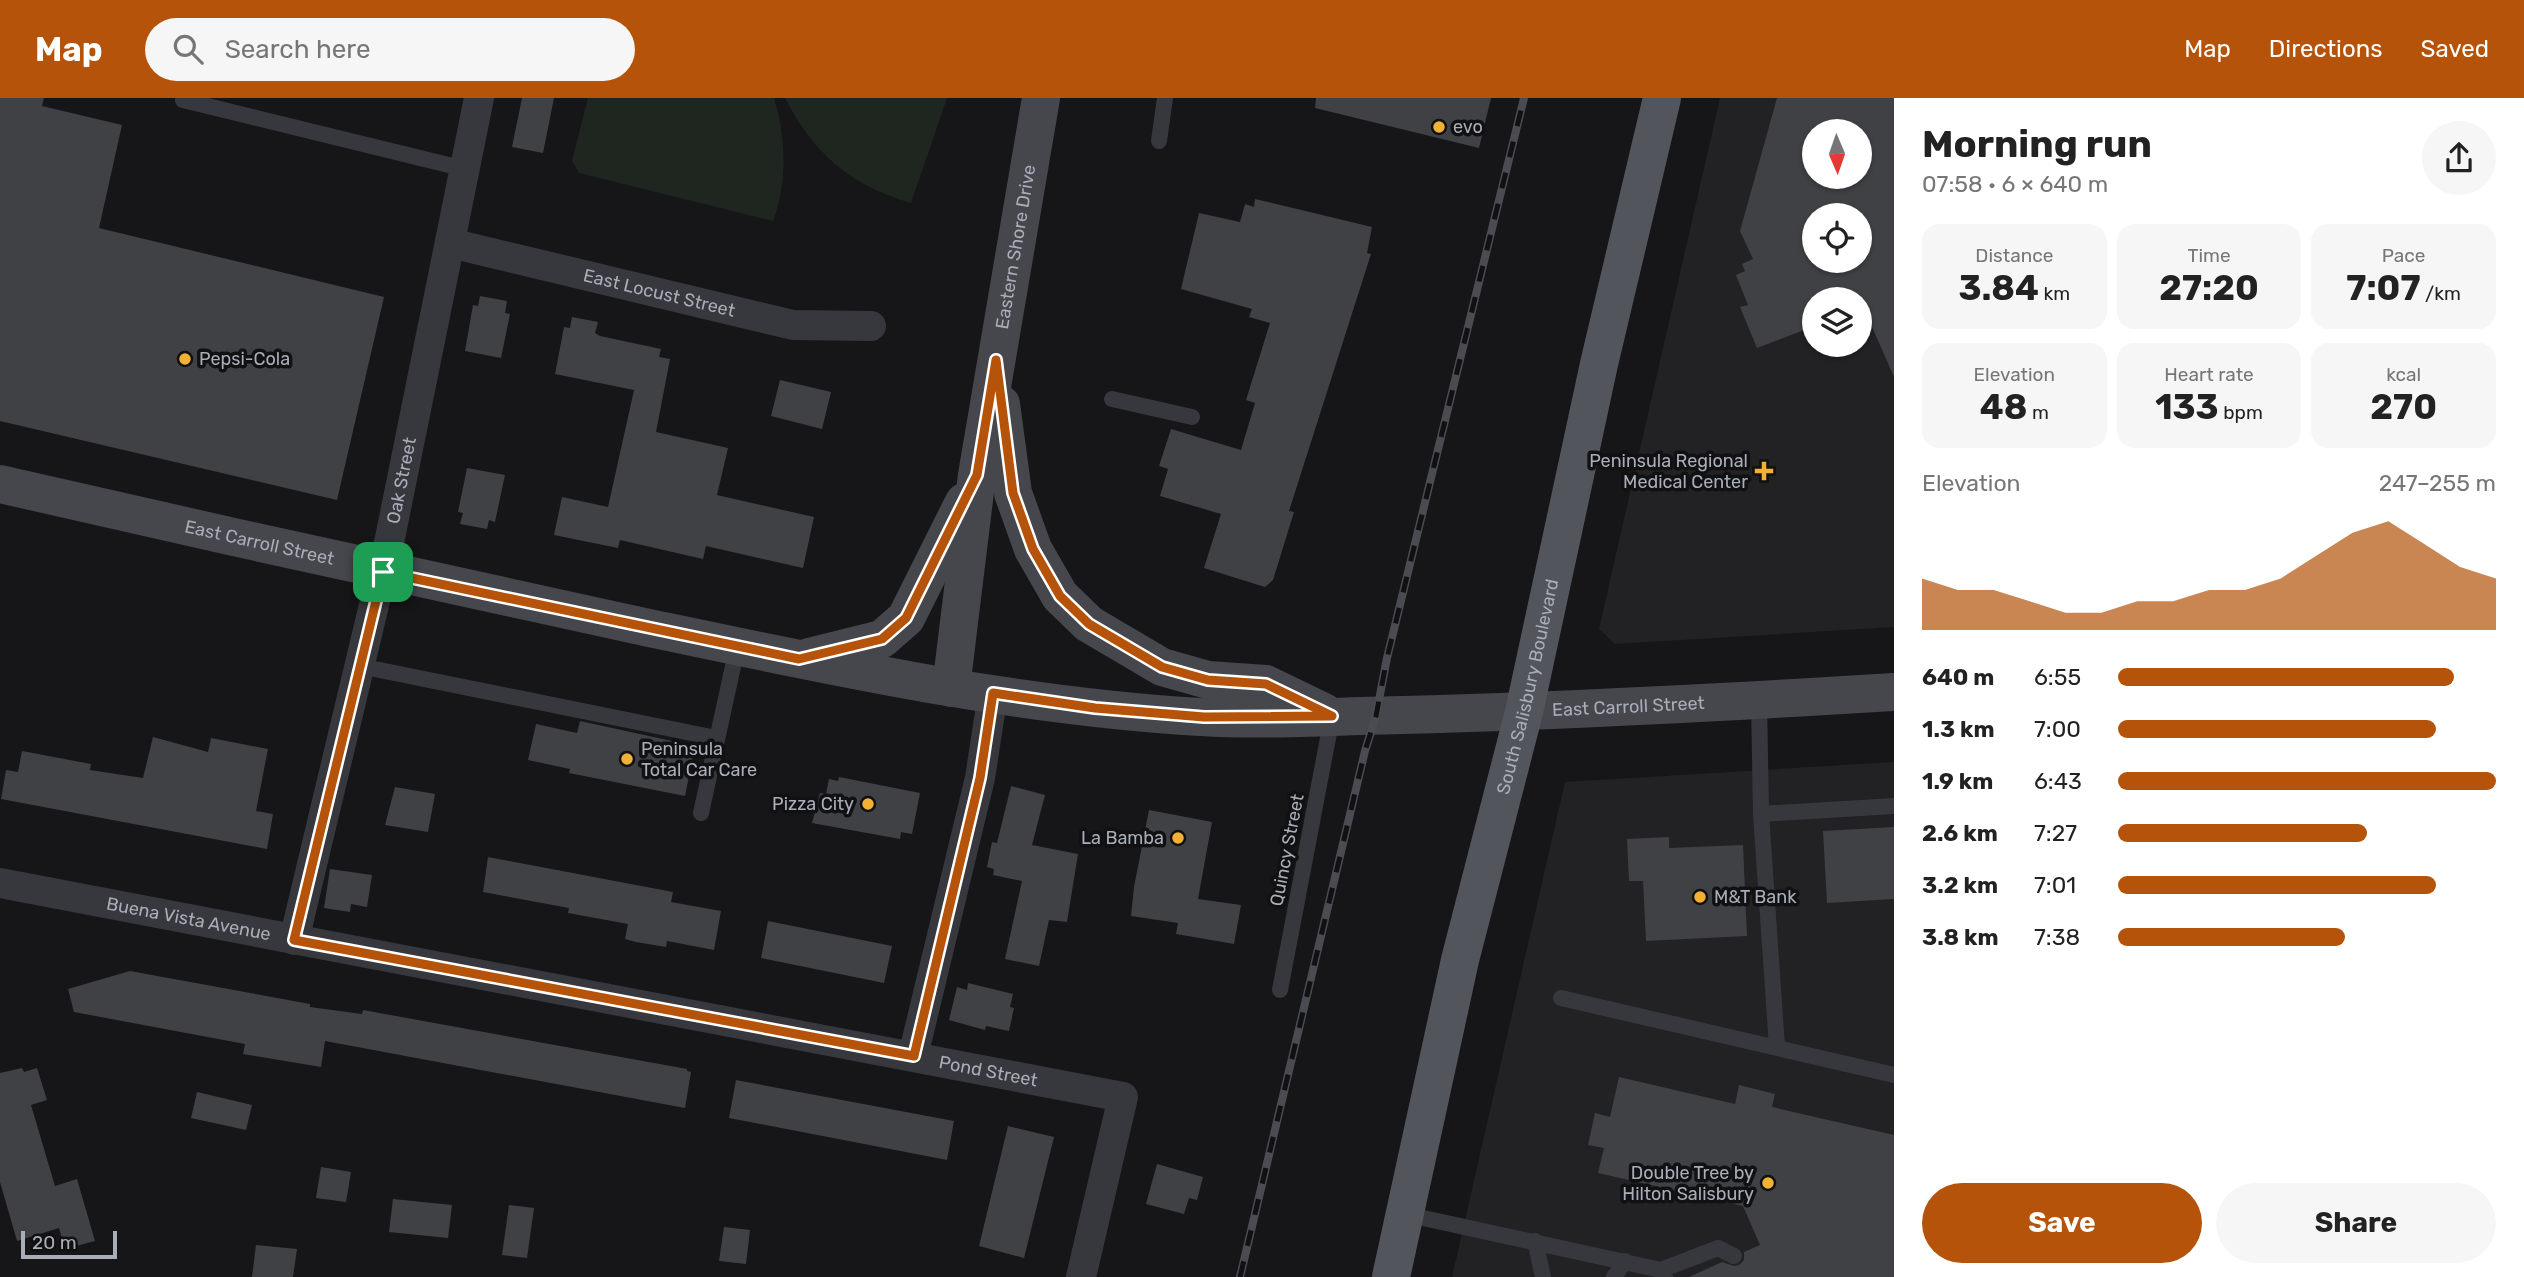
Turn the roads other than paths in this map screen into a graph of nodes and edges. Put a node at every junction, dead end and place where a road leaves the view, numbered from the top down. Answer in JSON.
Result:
{"nodes":[{"id":1,"x":479,"y":98,"type":"edge"},
{"id":2,"x":1041,"y":98,"type":"edge"},
{"id":3,"x":1165,"y":98,"type":"edge"},
{"id":4,"x":1662,"y":98,"type":"edge"},
{"id":5,"x":183,"y":100,"type":"dead end"},
{"id":6,"x":1159,"y":141,"type":"dead end"},
{"id":7,"x":465,"y":169,"type":"junction"},
{"id":8,"x":450,"y":243,"type":"junction"},
{"id":9,"x":871,"y":326,"type":"dead end"},
{"id":10,"x":996,"y":360,"type":"junction"},
{"id":11,"x":1112,"y":399,"type":"dead end"},
{"id":12,"x":1192,"y":417,"type":"dead end"},
{"id":13,"x":977,"y":475,"type":"junction"},
{"id":14,"x":4,"y":483,"type":"edge"},
{"id":15,"x":383,"y":572,"type":"junction"},
{"id":16,"x":737,"y":648,"type":"junction"},
{"id":17,"x":799,"y":659,"type":"junction"},
{"id":18,"x":360,"y":666,"type":"junction"},
{"id":19,"x":951,"y":688,"type":"junction"},
{"id":20,"x":1894,"y":692,"type":"edge"},
{"id":21,"x":993,"y":693,"type":"junction"},
{"id":22,"x":1759,"y":700,"type":"junction"},
{"id":23,"x":1524,"y":712,"type":"junction"},
{"id":24,"x":1332,"y":716,"type":"junction"},
{"id":25,"x":716,"y":738,"type":"junction"},
{"id":26,"x":1894,"y":806,"type":"edge"},
{"id":27,"x":701,"y":813,"type":"dead end"},
{"id":28,"x":1761,"y":814,"type":"junction"},
{"id":29,"x":0,"y":883,"type":"edge"},
{"id":30,"x":294,"y":940,"type":"junction"},
{"id":31,"x":1280,"y":990,"type":"dead end"},
{"id":32,"x":1561,"y":998,"type":"dead end"},
{"id":33,"x":1777,"y":1047,"type":"junction"},
{"id":34,"x":914,"y":1056,"type":"junction"},
{"id":35,"x":1894,"y":1075,"type":"edge"},
{"id":36,"x":1405,"y":1214,"type":"junction"},
{"id":37,"x":1535,"y":1241,"type":"junction"},
{"id":38,"x":1734,"y":1256,"type":"dead end"},
{"id":39,"x":1625,"y":1261,"type":"junction"},
{"id":40,"x":1663,"y":1273,"type":"edge"},
{"id":41,"x":1081,"y":1277,"type":"edge"},
{"id":42,"x":1391,"y":1277,"type":"edge"},
{"id":43,"x":1543,"y":1277,"type":"edge"},
{"id":44,"x":1614,"y":1277,"type":"edge"}],
"edges":[{"from":1,"to":7,"type":"street","name":"Oak Street"},
{"from":2,"to":10,"type":"main road","name":"Eastern Shore Drive"},
{"from":3,"to":6,"type":"lane"},
{"from":4,"to":23,"type":"main road","name":"South Salisbury Boulevard"},
{"from":5,"to":7,"type":"lane"},
{"from":7,"to":8,"type":"street","name":"Oak Street"},
{"from":8,"to":9,"type":"street","name":"East Locust Street"},
{"from":8,"to":15,"type":"street","name":"Oak Street"},
{"from":10,"to":13,"type":"main road","name":"Eastern Shore Drive"},
{"from":10,"to":24,"type":"main road"},
{"from":11,"to":12,"type":"lane"},
{"from":13,"to":17,"type":"main road"},
{"from":13,"to":19,"type":"main road","name":"Eastern Shore Drive"},
{"from":14,"to":15,"type":"main road","name":"East Carroll Street"},
{"from":15,"to":16,"type":"main road","name":"East Carroll Street"},
{"from":15,"to":18,"type":"street","name":"Oak Street"},
{"from":16,"to":17,"type":"main road","name":"East Carroll Street"},
{"from":16,"to":25,"type":"lane"},
{"from":17,"to":19,"type":"main road","name":"East Carroll Street"},
{"from":18,"to":25,"type":"lane"},
{"from":18,"to":30,"type":"street","name":"Oak Street"},
{"from":19,"to":21,"type":"main road","name":"East Carroll Street"},
{"from":20,"to":22,"type":"main road","name":"East Carroll Street"},
{"from":21,"to":24,"type":"main road","name":"East Carroll Street"},
{"from":21,"to":34,"type":"street","name":"Pond Street"},
{"from":22,"to":23,"type":"main road","name":"East Carroll Street"},
{"from":22,"to":28,"type":"lane"},
{"from":23,"to":24,"type":"main road","name":"East Carroll Street"},
{"from":23,"to":36,"type":"main road","name":"South Salisbury Boulevard"},
{"from":24,"to":31,"type":"lane","name":"Quincy Street"},
{"from":25,"to":27,"type":"lane"},
{"from":26,"to":28,"type":"lane"},
{"from":28,"to":33,"type":"lane"},
{"from":29,"to":30,"type":"street","name":"Buena Vista Avenue"},
{"from":30,"to":34,"type":"street","name":"Buena Vista Avenue"},
{"from":32,"to":33,"type":"lane"},
{"from":33,"to":35,"type":"lane"},
{"from":34,"to":41,"type":"street","name":"Pond Street"},
{"from":36,"to":37,"type":"lane"},
{"from":36,"to":42,"type":"main road","name":"South Salisbury Boulevard"},
{"from":37,"to":39,"type":"lane"},
{"from":37,"to":43,"type":"lane"},
{"from":38,"to":40,"type":"lane"},
{"from":39,"to":40,"type":"lane"},
{"from":39,"to":44,"type":"lane"}]}
